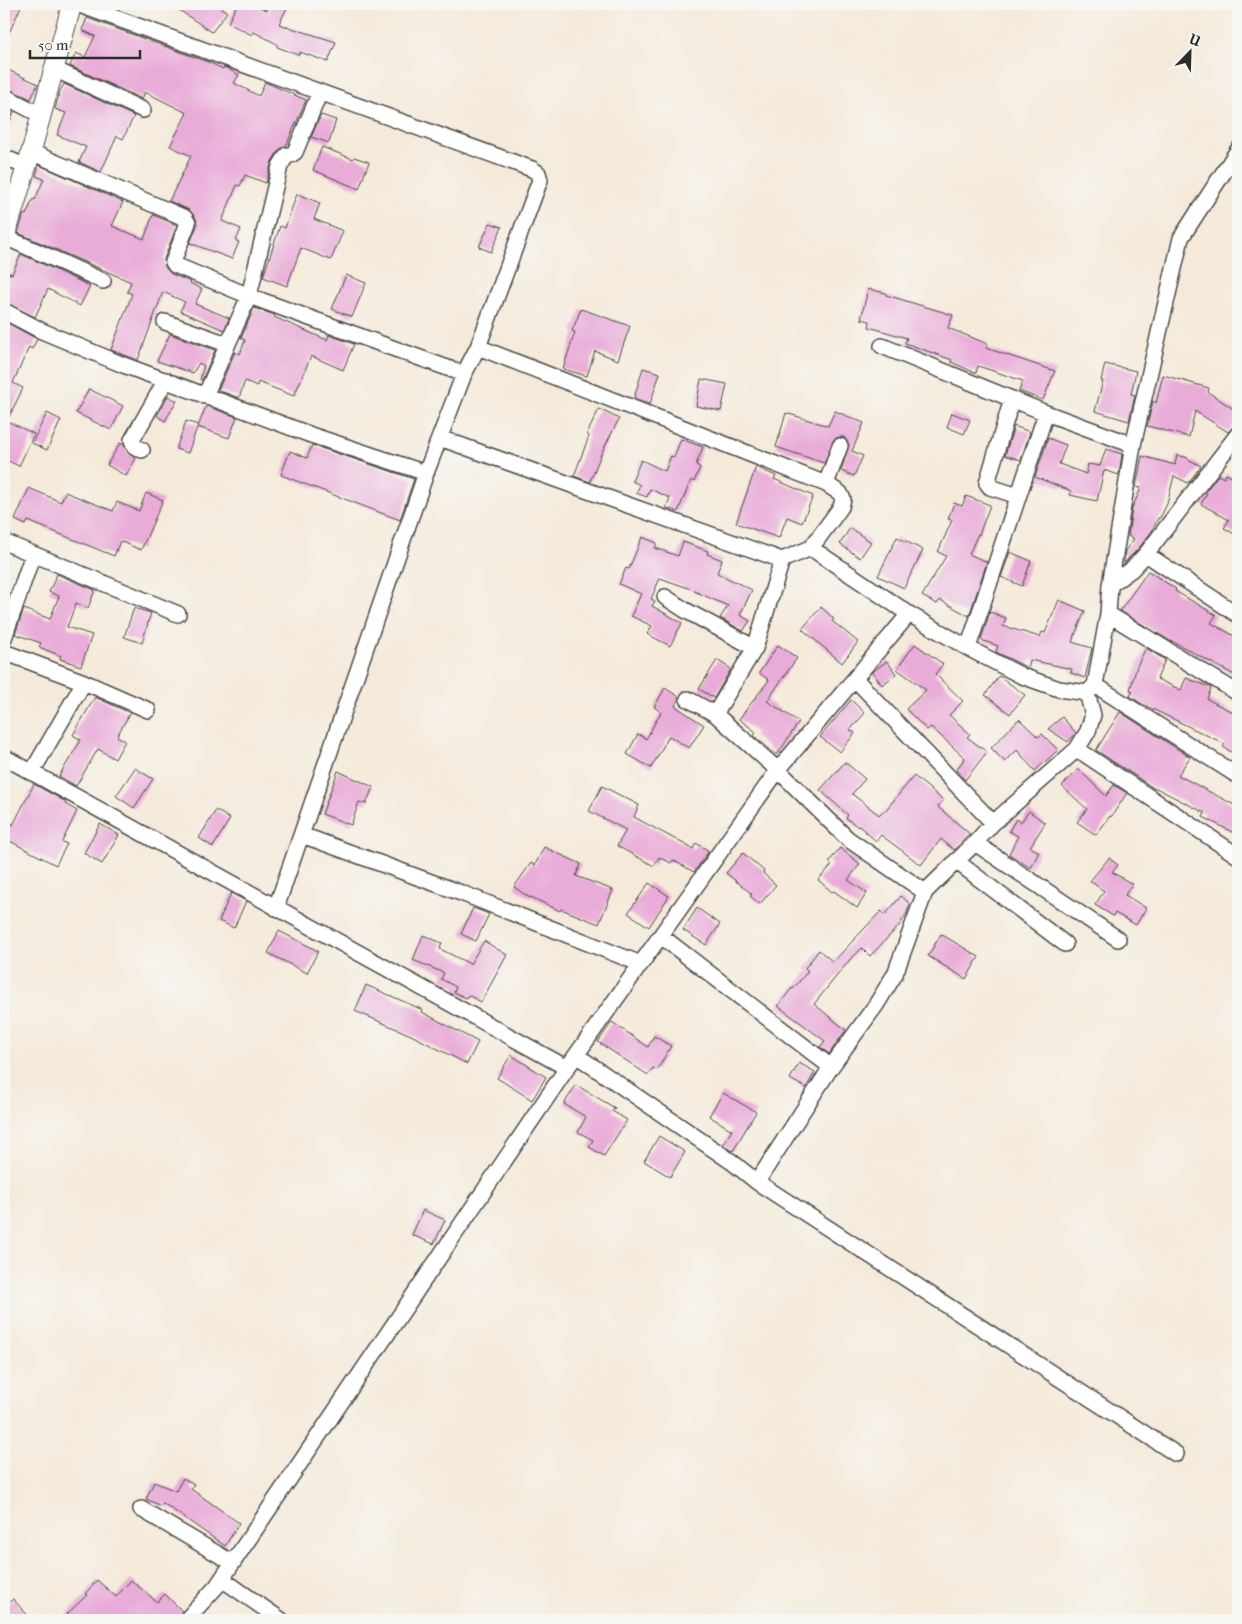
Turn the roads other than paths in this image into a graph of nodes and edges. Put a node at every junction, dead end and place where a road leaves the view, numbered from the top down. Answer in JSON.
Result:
{"nodes":[{"id":1,"x":72,"y":4,"type":"edge"},
{"id":2,"x":77,"y":4,"type":"edge"},
{"id":3,"x":54,"y":69,"type":"junction"},
{"id":4,"x":320,"y":92,"type":"junction"},
{"id":5,"x":4,"y":96,"type":"edge"},
{"id":6,"x":143,"y":110,"type":"dead end"},
{"id":7,"x":41,"y":115,"type":"junction"},
{"id":8,"x":1238,"y":150,"type":"edge"},
{"id":9,"x":4,"y":157,"type":"edge"},
{"id":10,"x":28,"y":159,"type":"junction"},
{"id":11,"x":4,"y":239,"type":"edge"},
{"id":12,"x":103,"y":281,"type":"dead end"},
{"id":13,"x":249,"y":296,"type":"junction"},
{"id":14,"x":4,"y":312,"type":"edge"},
{"id":15,"x":165,"y":322,"type":"dead end"},
{"id":16,"x":227,"y":344,"type":"junction"},
{"id":17,"x":882,"y":346,"type":"dead end"},
{"id":18,"x":478,"y":347,"type":"junction"},
{"id":19,"x":464,"y":374,"type":"junction"},
{"id":20,"x":166,"y":380,"type":"junction"},
{"id":21,"x":205,"y":396,"type":"junction"},
{"id":22,"x":1012,"y":400,"type":"junction"},
{"id":23,"x":1046,"y":413,"type":"junction"},
{"id":24,"x":1238,"y":434,"type":"edge"},
{"id":25,"x":440,"y":438,"type":"junction"},
{"id":26,"x":1133,"y":445,"type":"junction"},
{"id":27,"x":840,"y":446,"type":"dead end"},
{"id":28,"x":142,"y":450,"type":"dead end"},
{"id":29,"x":426,"y":473,"type":"junction"},
{"id":30,"x":826,"y":484,"type":"junction"},
{"id":31,"x":1018,"y":496,"type":"junction"},
{"id":32,"x":4,"y":542,"type":"edge"},
{"id":33,"x":811,"y":548,"type":"junction"},
{"id":34,"x":34,"y":554,"type":"junction"},
{"id":35,"x":1146,"y":554,"type":"junction"},
{"id":36,"x":782,"y":560,"type":"junction"},
{"id":37,"x":1110,"y":585,"type":"junction"},
{"id":38,"x":665,"y":596,"type":"dead end"},
{"id":39,"x":178,"y":614,"type":"dead end"},
{"id":40,"x":909,"y":614,"type":"junction"},
{"id":41,"x":1108,"y":614,"type":"junction"},
{"id":42,"x":1238,"y":615,"type":"edge"},
{"id":43,"x":4,"y":638,"type":"edge"},
{"id":44,"x":755,"y":648,"type":"junction"},
{"id":45,"x":968,"y":648,"type":"junction"},
{"id":46,"x":4,"y":652,"type":"edge"},
{"id":47,"x":855,"y":679,"type":"junction"},
{"id":48,"x":84,"y":682,"type":"junction"},
{"id":49,"x":1091,"y":689,"type":"junction"},
{"id":50,"x":1238,"y":693,"type":"edge"},
{"id":51,"x":688,"y":699,"type":"dead end"},
{"id":52,"x":148,"y":710,"type":"dead end"},
{"id":53,"x":715,"y":714,"type":"junction"},
{"id":54,"x":1077,"y":749,"type":"junction"},
{"id":55,"x":4,"y":757,"type":"edge"},
{"id":56,"x":778,"y":770,"type":"junction"},
{"id":57,"x":32,"y":772,"type":"junction"},
{"id":58,"x":1238,"y":776,"type":"edge"},
{"id":59,"x":994,"y":823,"type":"junction"},
{"id":60,"x":302,"y":834,"type":"junction"},
{"id":61,"x":975,"y":844,"type":"junction"},
{"id":62,"x":1238,"y":856,"type":"edge"},
{"id":63,"x":956,"y":861,"type":"junction"},
{"id":64,"x":925,"y":892,"type":"junction"},
{"id":65,"x":276,"y":908,"type":"junction"},
{"id":66,"x":660,"y":936,"type":"junction"},
{"id":67,"x":1118,"y":939,"type":"dead end"},
{"id":68,"x":1065,"y":944,"type":"dead end"},
{"id":69,"x":641,"y":964,"type":"junction"},
{"id":70,"x":572,"y":1061,"type":"junction"},
{"id":71,"x":831,"y":1067,"type":"junction"},
{"id":72,"x":757,"y":1182,"type":"junction"},
{"id":73,"x":1176,"y":1454,"type":"dead end"},
{"id":74,"x":141,"y":1510,"type":"dead end"},
{"id":75,"x":233,"y":1563,"type":"junction"},
{"id":76,"x":222,"y":1579,"type":"junction"},
{"id":77,"x":186,"y":1620,"type":"edge"},
{"id":78,"x":281,"y":1620,"type":"edge"}],
"edges":[{"from":1,"to":3,"type":"street"},
{"from":2,"to":4,"type":"street"},
{"from":3,"to":6,"type":"street"},
{"from":3,"to":7,"type":"street"},
{"from":4,"to":13,"type":"street"},
{"from":4,"to":18,"type":"street"},
{"from":5,"to":7,"type":"street"},
{"from":7,"to":10,"type":"street"},
{"from":8,"to":26,"type":"street"},
{"from":9,"to":10,"type":"street"},
{"from":10,"to":11,"type":"street"},
{"from":10,"to":13,"type":"street"},
{"from":11,"to":12,"type":"street"},
{"from":13,"to":16,"type":"street"},
{"from":13,"to":19,"type":"street"},
{"from":14,"to":20,"type":"street"},
{"from":15,"to":16,"type":"street"},
{"from":16,"to":21,"type":"street"},
{"from":17,"to":22,"type":"street"},
{"from":18,"to":19,"type":"street"},
{"from":18,"to":30,"type":"street"},
{"from":19,"to":25,"type":"street"},
{"from":20,"to":21,"type":"street"},
{"from":20,"to":28,"type":"street"},
{"from":21,"to":29,"type":"street"},
{"from":22,"to":23,"type":"street"},
{"from":22,"to":31,"type":"street"},
{"from":23,"to":26,"type":"street"},
{"from":23,"to":31,"type":"street"},
{"from":24,"to":35,"type":"street"},
{"from":25,"to":29,"type":"street"},
{"from":25,"to":36,"type":"street"},
{"from":26,"to":37,"type":"street"},
{"from":27,"to":30,"type":"street"},
{"from":29,"to":60,"type":"street"},
{"from":30,"to":33,"type":"street"},
{"from":31,"to":45,"type":"street"},
{"from":32,"to":34,"type":"street"},
{"from":33,"to":36,"type":"street"},
{"from":33,"to":40,"type":"street"},
{"from":34,"to":39,"type":"street"},
{"from":34,"to":43,"type":"street"},
{"from":35,"to":37,"type":"street"},
{"from":35,"to":42,"type":"street"},
{"from":36,"to":44,"type":"street"},
{"from":37,"to":41,"type":"street"},
{"from":38,"to":44,"type":"street"},
{"from":40,"to":45,"type":"street"},
{"from":40,"to":47,"type":"street"},
{"from":41,"to":49,"type":"street"},
{"from":41,"to":50,"type":"street"},
{"from":44,"to":53,"type":"street"},
{"from":45,"to":49,"type":"street"},
{"from":46,"to":48,"type":"street"},
{"from":47,"to":56,"type":"street"},
{"from":47,"to":59,"type":"street"},
{"from":48,"to":52,"type":"street"},
{"from":48,"to":57,"type":"street"},
{"from":49,"to":54,"type":"street"},
{"from":49,"to":58,"type":"street"},
{"from":51,"to":53,"type":"street"},
{"from":53,"to":56,"type":"street"},
{"from":54,"to":59,"type":"street"},
{"from":54,"to":62,"type":"street"},
{"from":55,"to":57,"type":"street"},
{"from":56,"to":64,"type":"street"},
{"from":56,"to":66,"type":"street"},
{"from":57,"to":65,"type":"street"},
{"from":59,"to":61,"type":"street"},
{"from":60,"to":65,"type":"street"},
{"from":60,"to":69,"type":"street"},
{"from":61,"to":63,"type":"street"},
{"from":61,"to":67,"type":"street"},
{"from":63,"to":64,"type":"street"},
{"from":63,"to":68,"type":"street"},
{"from":64,"to":71,"type":"street"},
{"from":65,"to":70,"type":"street"},
{"from":66,"to":69,"type":"street"},
{"from":66,"to":71,"type":"street"},
{"from":69,"to":70,"type":"street"},
{"from":70,"to":72,"type":"street"},
{"from":70,"to":75,"type":"street"},
{"from":71,"to":72,"type":"street"},
{"from":72,"to":73,"type":"street"},
{"from":74,"to":75,"type":"street"},
{"from":75,"to":76,"type":"street"},
{"from":76,"to":77,"type":"street"},
{"from":76,"to":78,"type":"street"}]}
